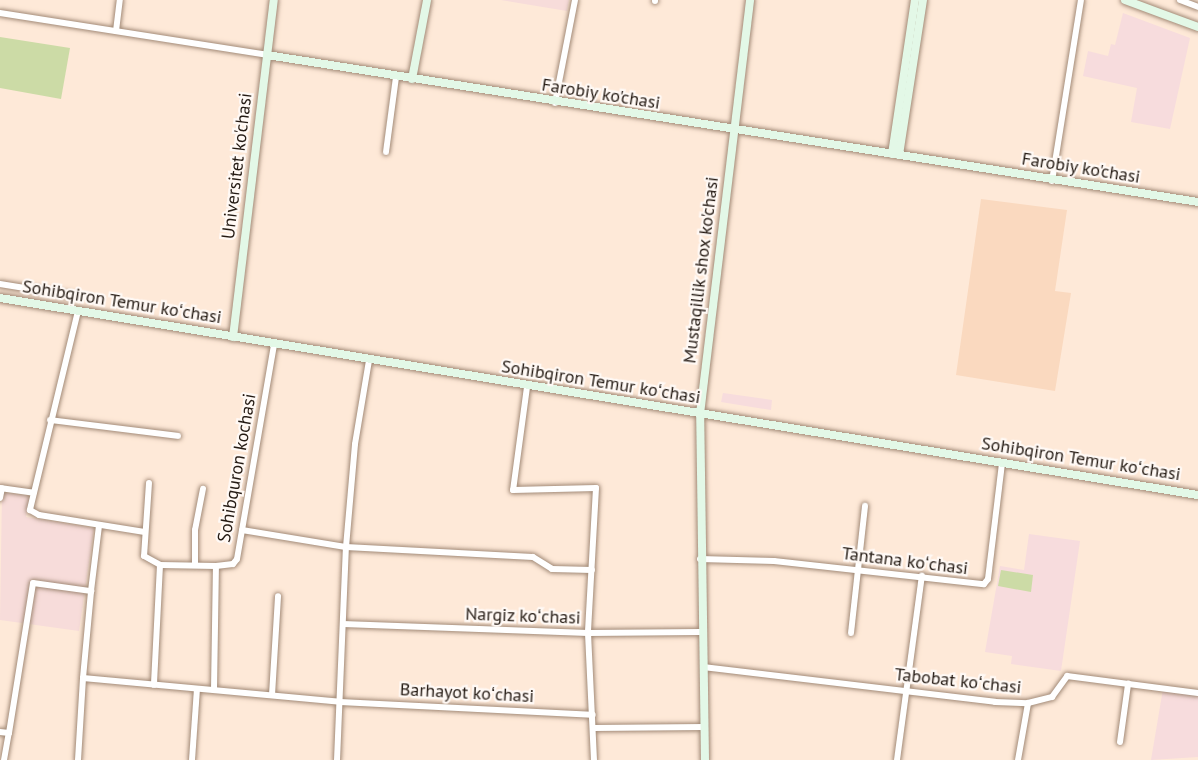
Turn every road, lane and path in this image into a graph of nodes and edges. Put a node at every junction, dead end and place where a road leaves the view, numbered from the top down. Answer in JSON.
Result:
{"nodes":[{"id":1,"x":120,"y":0,"type":"edge"},
{"id":2,"x":274,"y":0,"type":"edge"},
{"id":3,"x":427,"y":0,"type":"edge"},
{"id":4,"x":575,"y":0,"type":"edge"},
{"id":5,"x":750,"y":0,"type":"edge"},
{"id":6,"x":915,"y":0,"type":"edge"},
{"id":7,"x":923,"y":0,"type":"edge"},
{"id":8,"x":1081,"y":0,"type":"edge"},
{"id":9,"x":1125,"y":0,"type":"edge"},
{"id":10,"x":1180,"y":0,"type":"edge"},
{"id":11,"x":1198,"y":7,"type":"edge"},
{"id":12,"x":0,"y":13,"type":"edge"},
{"id":13,"x":1198,"y":27,"type":"edge"},
{"id":14,"x":116,"y":31,"type":"junction"},
{"id":15,"x":267,"y":55,"type":"junction"},
{"id":16,"x":396,"y":77,"type":"junction"},
{"id":17,"x":412,"y":79,"type":"junction"},
{"id":18,"x":555,"y":104,"type":"junction"},
{"id":19,"x":734,"y":130,"type":"junction"},
{"id":20,"x":386,"y":152,"type":"dead end"},
{"id":21,"x":896,"y":155,"type":"junction"},
{"id":22,"x":1052,"y":181,"type":"junction"},
{"id":23,"x":1198,"y":202,"type":"edge"},
{"id":24,"x":0,"y":284,"type":"edge"},
{"id":25,"x":74,"y":296,"type":"dead end"},
{"id":26,"x":0,"y":298,"type":"edge"},
{"id":27,"x":78,"y":311,"type":"junction"},
{"id":28,"x":233,"y":337,"type":"junction"},
{"id":29,"x":274,"y":344,"type":"junction"},
{"id":30,"x":369,"y":360,"type":"junction"},
{"id":31,"x":527,"y":387,"type":"junction"},
{"id":32,"x":700,"y":414,"type":"junction"},
{"id":33,"x":50,"y":420,"type":"junction"},
{"id":34,"x":178,"y":436,"type":"dead end"},
{"id":35,"x":1002,"y":463,"type":"junction"},
{"id":36,"x":149,"y":483,"type":"dead end"},
{"id":37,"x":1,"y":488,"type":"edge"},
{"id":38,"x":203,"y":489,"type":"dead end"},
{"id":39,"x":34,"y":493,"type":"junction"},
{"id":40,"x":1198,"y":495,"type":"edge"},
{"id":41,"x":0,"y":498,"type":"edge"},
{"id":42,"x":865,"y":506,"type":"dead end"},
{"id":43,"x":99,"y":525,"type":"junction"},
{"id":44,"x":242,"y":530,"type":"junction"},
{"id":45,"x":145,"y":532,"type":"junction"},
{"id":46,"x":346,"y":547,"type":"junction"},
{"id":47,"x":700,"y":559,"type":"junction"},
{"id":48,"x":160,"y":565,"type":"junction"},
{"id":49,"x":195,"y":565,"type":"junction"},
{"id":50,"x":216,"y":566,"type":"junction"},
{"id":51,"x":592,"y":570,"type":"junction"},
{"id":52,"x":860,"y":570,"type":"junction"},
{"id":53,"x":922,"y":576,"type":"junction"},
{"id":54,"x":91,"y":591,"type":"junction"},
{"id":55,"x":278,"y":596,"type":"dead end"},
{"id":56,"x":343,"y":624,"type":"junction"},
{"id":57,"x":702,"y":632,"type":"junction"},
{"id":58,"x":588,"y":633,"type":"junction"},
{"id":59,"x":851,"y":633,"type":"dead end"},
{"id":60,"x":703,"y":667,"type":"junction"},
{"id":61,"x":83,"y":678,"type":"junction"},
{"id":62,"x":1128,"y":684,"type":"junction"},
{"id":63,"x":154,"y":685,"type":"junction"},
{"id":64,"x":197,"y":688,"type":"junction"},
{"id":65,"x":214,"y":690,"type":"junction"},
{"id":66,"x":907,"y":691,"type":"junction"},
{"id":67,"x":1198,"y":693,"type":"edge"},
{"id":68,"x":272,"y":695,"type":"junction"},
{"id":69,"x":340,"y":702,"type":"junction"},
{"id":70,"x":1028,"y":703,"type":"junction"},
{"id":71,"x":592,"y":715,"type":"junction"},
{"id":72,"x":704,"y":727,"type":"junction"},
{"id":73,"x":593,"y":728,"type":"junction"},
{"id":74,"x":0,"y":732,"type":"edge"},
{"id":75,"x":9,"y":733,"type":"junction"},
{"id":76,"x":1120,"y":742,"type":"dead end"},
{"id":77,"x":4,"y":760,"type":"edge"},
{"id":78,"x":78,"y":760,"type":"edge"},
{"id":79,"x":192,"y":760,"type":"edge"},
{"id":80,"x":337,"y":760,"type":"edge"},
{"id":81,"x":594,"y":760,"type":"edge"},
{"id":82,"x":705,"y":760,"type":"edge"},
{"id":83,"x":897,"y":760,"type":"edge"},
{"id":84,"x":1018,"y":760,"type":"edge"}],
"edges":[{"from":1,"to":14,"type":"street"},
{"from":2,"to":15,"type":"main road","name":"Universitet ko'chasi"},
{"from":3,"to":17,"type":"main road"},
{"from":4,"to":18,"type":"street"},
{"from":5,"to":19,"type":"main road","name":"Mustaqillik shox ko'chasi"},
{"from":6,"to":21,"type":"main road"},
{"from":7,"to":21,"type":"main road"},
{"from":8,"to":22,"type":"street"},
{"from":9,"to":13,"type":"main road"},
{"from":10,"to":11,"type":"street"},
{"from":12,"to":14,"type":"street","name":"Farobiy ko'chasi"},
{"from":14,"to":15,"type":"street","name":"Farobiy ko'chasi"},
{"from":15,"to":16,"type":"main road","name":"Farobiy ko'chasi"},
{"from":15,"to":28,"type":"main road","name":"Universitet ko'chasi"},
{"from":16,"to":17,"type":"main road","name":"Farobiy ko'chasi"},
{"from":16,"to":20,"type":"street"},
{"from":17,"to":18,"type":"main road","name":"Farobiy ko'chasi"},
{"from":18,"to":19,"type":"main road","name":"Farobiy ko'chasi"},
{"from":19,"to":21,"type":"main road","name":"Farobiy ko'chasi"},
{"from":19,"to":32,"type":"main road","name":"Mustaqillik shox ko'chasi"},
{"from":21,"to":22,"type":"main road","name":"Farobiy ko'chasi"},
{"from":22,"to":23,"type":"main road","name":"Farobiy ko'chasi"},
{"from":24,"to":25,"type":"street"},
{"from":26,"to":27,"type":"main road","name":"Sohibqiron Temur koʻchasi"},
{"from":27,"to":28,"type":"main road","name":"Sohibqiron Temur koʻchasi"},
{"from":27,"to":33,"type":"street"},
{"from":28,"to":29,"type":"main road","name":"Sohibqiron Temur koʻchasi"},
{"from":29,"to":30,"type":"main road","name":"Sohibqiron Temur koʻchasi"},
{"from":29,"to":44,"type":"street","name":"Sohibquron kochasi"},
{"from":30,"to":31,"type":"main road","name":"Sohibqiron Temur koʻchasi"},
{"from":30,"to":46,"type":"street"},
{"from":31,"to":32,"type":"main road","name":"Sohibqiron Temur koʻchasi"},
{"from":31,"to":51,"type":"street"},
{"from":32,"to":35,"type":"main road","name":"Sohibqiron Temur koʻchasi"},
{"from":32,"to":47,"type":"main road","name":"Mustaqillik shox ko'chasi"},
{"from":33,"to":34,"type":"street"},
{"from":33,"to":39,"type":"street"},
{"from":35,"to":40,"type":"main road","name":"Sohibqiron Temur koʻchasi"},
{"from":35,"to":53,"type":"street","name":"Tantana koʻchasi"},
{"from":36,"to":45,"type":"street"},
{"from":37,"to":39,"type":"street"},
{"from":37,"to":41,"type":"street"},
{"from":38,"to":49,"type":"street"},
{"from":39,"to":43,"type":"street"},
{"from":42,"to":52,"type":"street"},
{"from":43,"to":45,"type":"street"},
{"from":43,"to":54,"type":"street"},
{"from":44,"to":46,"type":"street"},
{"from":44,"to":50,"type":"street","name":"Sohibquron kochasi"},
{"from":45,"to":48,"type":"street"},
{"from":46,"to":51,"type":"street"},
{"from":46,"to":56,"type":"street"},
{"from":47,"to":52,"type":"street","name":"Tantana koʻchasi"},
{"from":47,"to":57,"type":"main road","name":"Mustaqillik shox ko'chasi"},
{"from":48,"to":49,"type":"street"},
{"from":48,"to":63,"type":"street"},
{"from":49,"to":50,"type":"street"},
{"from":50,"to":65,"type":"street","name":"Sohibquron kochasi"},
{"from":51,"to":58,"type":"street"},
{"from":52,"to":53,"type":"street","name":"Tantana koʻchasi"},
{"from":52,"to":59,"type":"street"},
{"from":53,"to":66,"type":"street"},
{"from":54,"to":61,"type":"street"},
{"from":54,"to":75,"type":"street"},
{"from":55,"to":68,"type":"street"},
{"from":56,"to":58,"type":"street","name":"Nargiz koʻchasi"},
{"from":56,"to":69,"type":"street"},
{"from":57,"to":58,"type":"street","name":"Nargiz koʻchasi"},
{"from":57,"to":60,"type":"main road","name":"Mustaqillik shox ko'chasi"},
{"from":58,"to":71,"type":"street"},
{"from":60,"to":66,"type":"street","name":"Tabobat koʻchasi"},
{"from":60,"to":72,"type":"main road","name":"Mustaqillik shox ko'chasi"},
{"from":61,"to":63,"type":"street","name":"Barhayot koʻchasi"},
{"from":61,"to":78,"type":"street"},
{"from":62,"to":67,"type":"street","name":"Tabobat koʻchasi"},
{"from":62,"to":70,"type":"street","name":"Tabobat koʻchasi"},
{"from":62,"to":76,"type":"street"},
{"from":63,"to":64,"type":"street","name":"Barhayot koʻchasi"},
{"from":64,"to":65,"type":"street","name":"Barhayot koʻchasi"},
{"from":64,"to":79,"type":"street"},
{"from":65,"to":68,"type":"street","name":"Barhayot koʻchasi"},
{"from":66,"to":70,"type":"street","name":"Tabobat koʻchasi"},
{"from":66,"to":83,"type":"street"},
{"from":68,"to":69,"type":"street","name":"Barhayot koʻchasi"},
{"from":69,"to":71,"type":"street","name":"Barhayot koʻchasi"},
{"from":69,"to":80,"type":"street"},
{"from":70,"to":84,"type":"street"},
{"from":71,"to":73,"type":"street"},
{"from":72,"to":73,"type":"street"},
{"from":72,"to":82,"type":"main road","name":"Mustaqillik shox ko'chasi"},
{"from":73,"to":81,"type":"street"},
{"from":74,"to":75,"type":"street"},
{"from":75,"to":77,"type":"street"}]}
